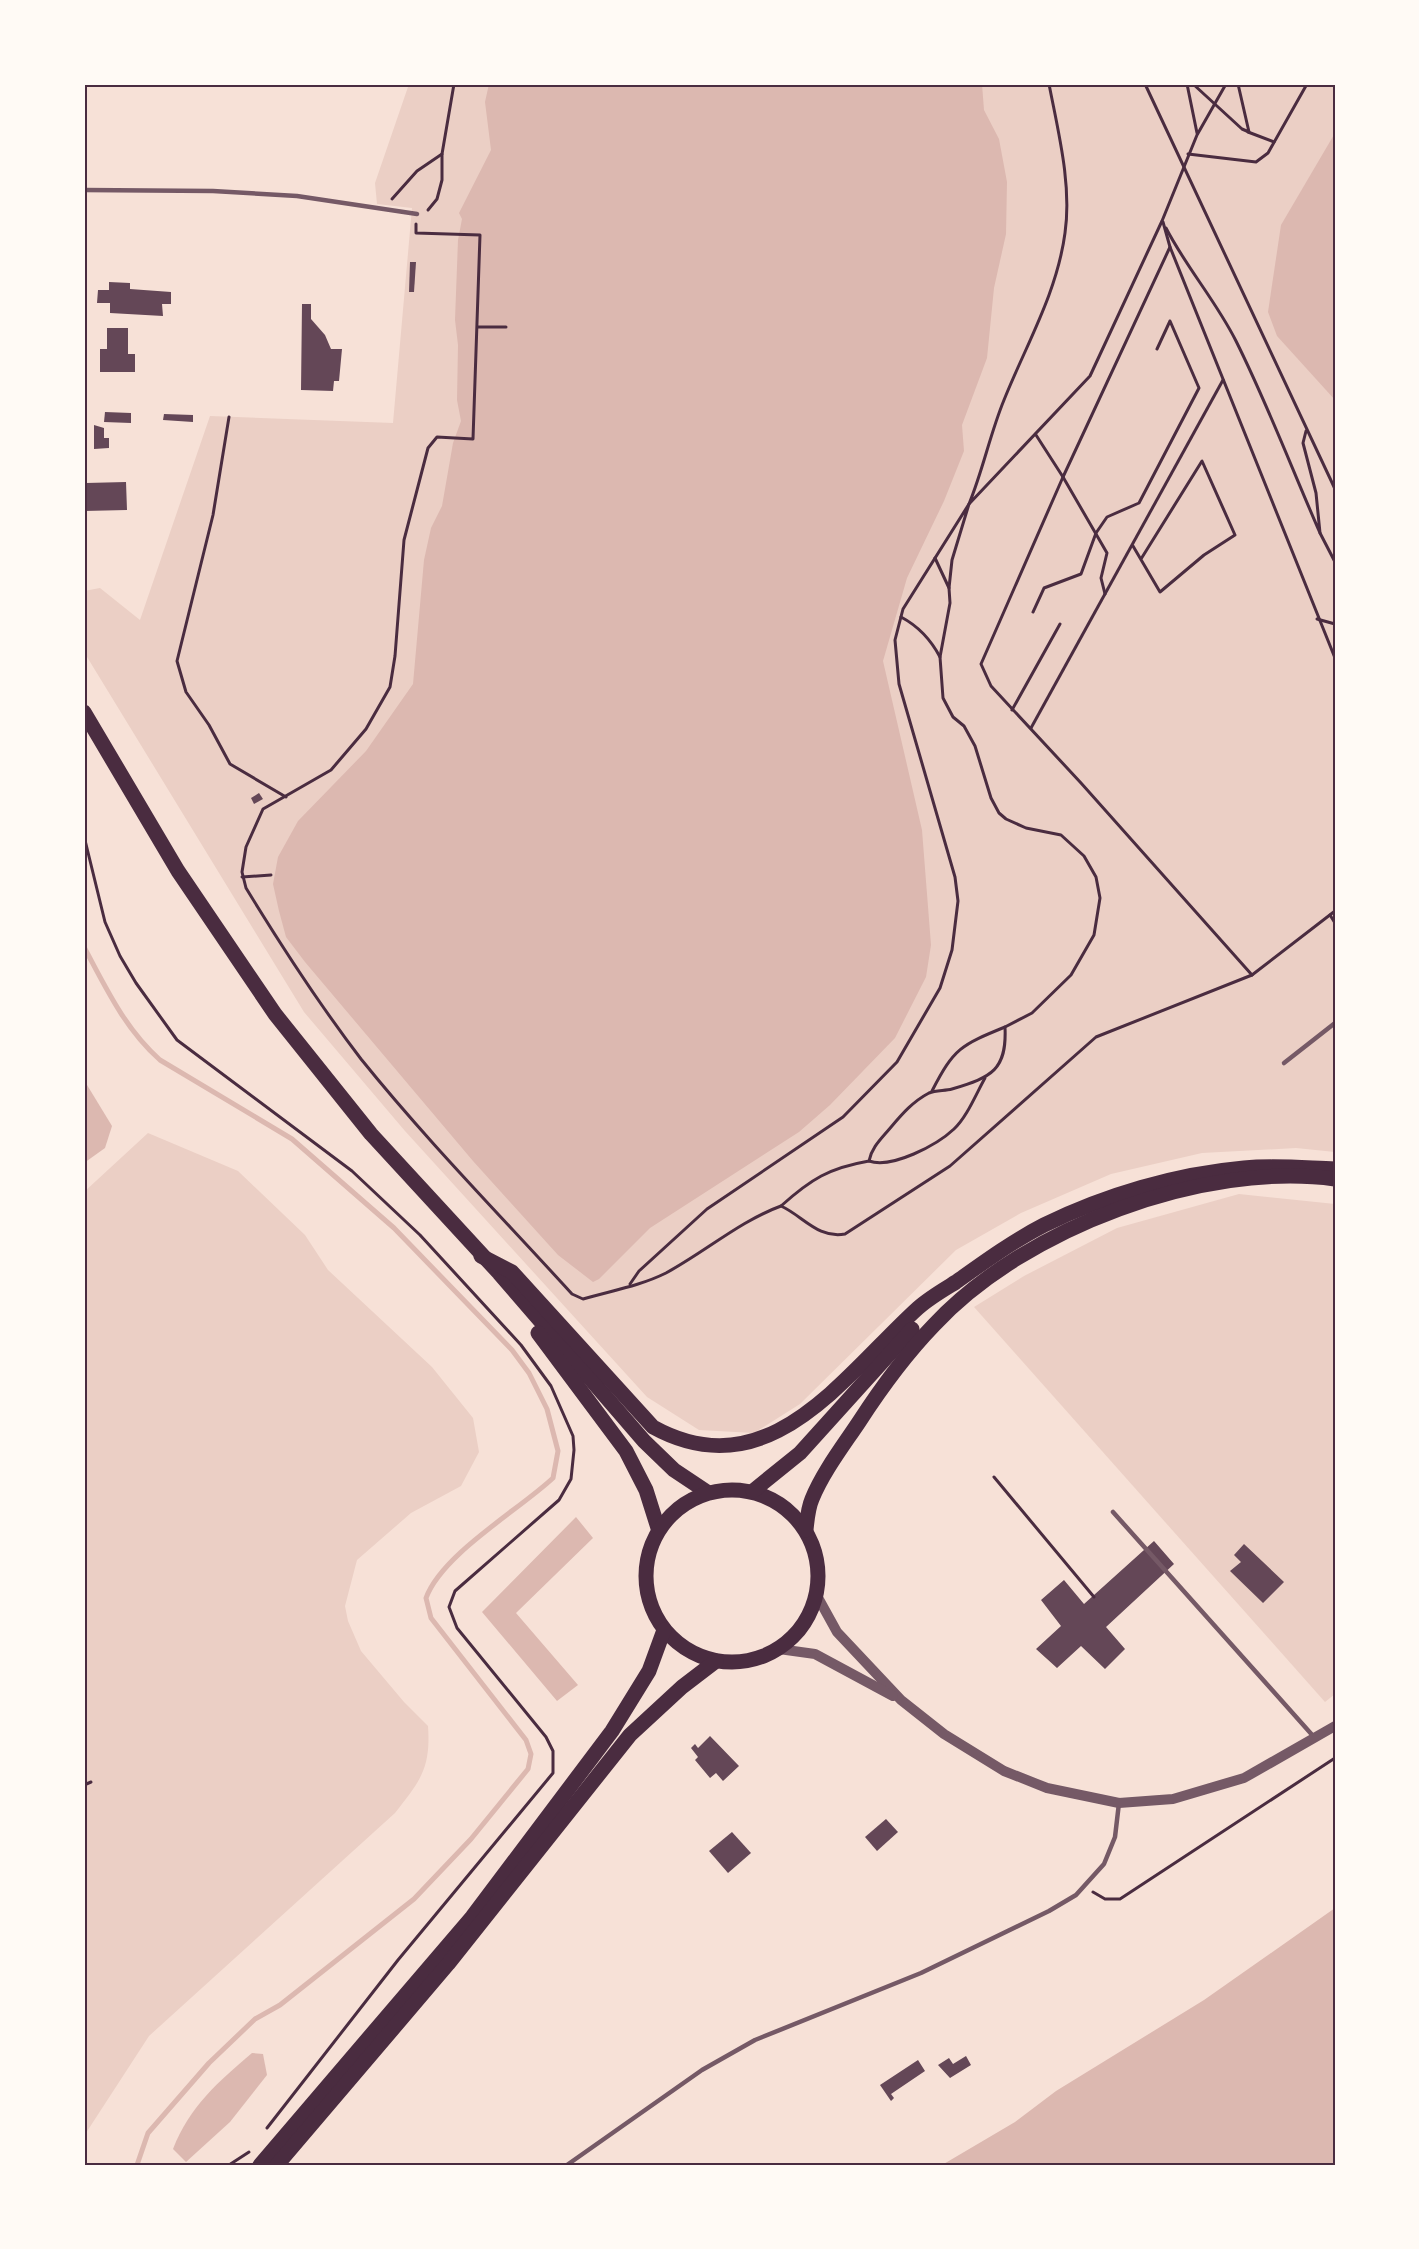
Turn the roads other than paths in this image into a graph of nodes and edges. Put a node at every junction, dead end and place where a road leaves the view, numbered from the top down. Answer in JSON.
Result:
{"nodes":[{"id":1,"x":84,"y":190,"type":"edge"},
{"id":2,"x":417,"y":214,"type":"road end"},
{"id":3,"x":84,"y":712,"type":"edge"},
{"id":4,"x":1335,"y":1023,"type":"edge"},
{"id":5,"x":1284,"y":1063,"type":"dead end"},
{"id":6,"x":1335,"y":1169,"type":"edge"},
{"id":7,"x":1335,"y":1179,"type":"edge"},
{"id":8,"x":481,"y":1256,"type":"junction"},
{"id":9,"x":987,"y":1260,"type":"junction"},
{"id":10,"x":753,"y":1491,"type":"junction"},
{"id":11,"x":707,"y":1492,"type":"junction"},
{"id":12,"x":1113,"y":1512,"type":"dead end"},
{"id":13,"x":658,"y":1528,"type":"junction"},
{"id":14,"x":806,"y":1530,"type":"junction"},
{"id":15,"x":816,"y":1594,"type":"junction"},
{"id":16,"x":664,"y":1630,"type":"junction"},
{"id":17,"x":778,"y":1649,"type":"junction"},
{"id":18,"x":716,"y":1661,"type":"junction"},
{"id":19,"x":901,"y":1700,"type":"junction"},
{"id":20,"x":1335,"y":1726,"type":"edge"},
{"id":21,"x":1316,"y":1740,"type":"junction"},
{"id":22,"x":1119,"y":1803,"type":"junction"},
{"id":23,"x":260,"y":2165,"type":"edge"},
{"id":24,"x":277,"y":2165,"type":"edge"},
{"id":25,"x":567,"y":2165,"type":"edge"}],
"edges":[{"from":1,"to":2,"type":"lane"},
{"from":3,"to":8,"type":"main road"},
{"from":4,"to":5,"type":"lane"},
{"from":6,"to":9,"type":"main road"},
{"from":7,"to":14,"type":"main road"},
{"from":8,"to":9,"type":"main road"},
{"from":8,"to":11,"type":"main road"},
{"from":8,"to":13,"type":"main road"},
{"from":9,"to":10,"type":"main road"},
{"from":10,"to":11,"type":"main road"},
{"from":10,"to":14,"type":"main road"},
{"from":11,"to":13,"type":"main road"},
{"from":12,"to":21,"type":"lane"},
{"from":13,"to":16,"type":"main road"},
{"from":14,"to":15,"type":"main road"},
{"from":15,"to":17,"type":"main road"},
{"from":15,"to":19,"type":"street"},
{"from":16,"to":18,"type":"main road"},
{"from":16,"to":23,"type":"main road"},
{"from":17,"to":18,"type":"main road"},
{"from":17,"to":19,"type":"street"},
{"from":18,"to":24,"type":"main road"},
{"from":19,"to":22,"type":"street"},
{"from":20,"to":21,"type":"street"},
{"from":21,"to":22,"type":"street"},
{"from":22,"to":25,"type":"lane"}]}
